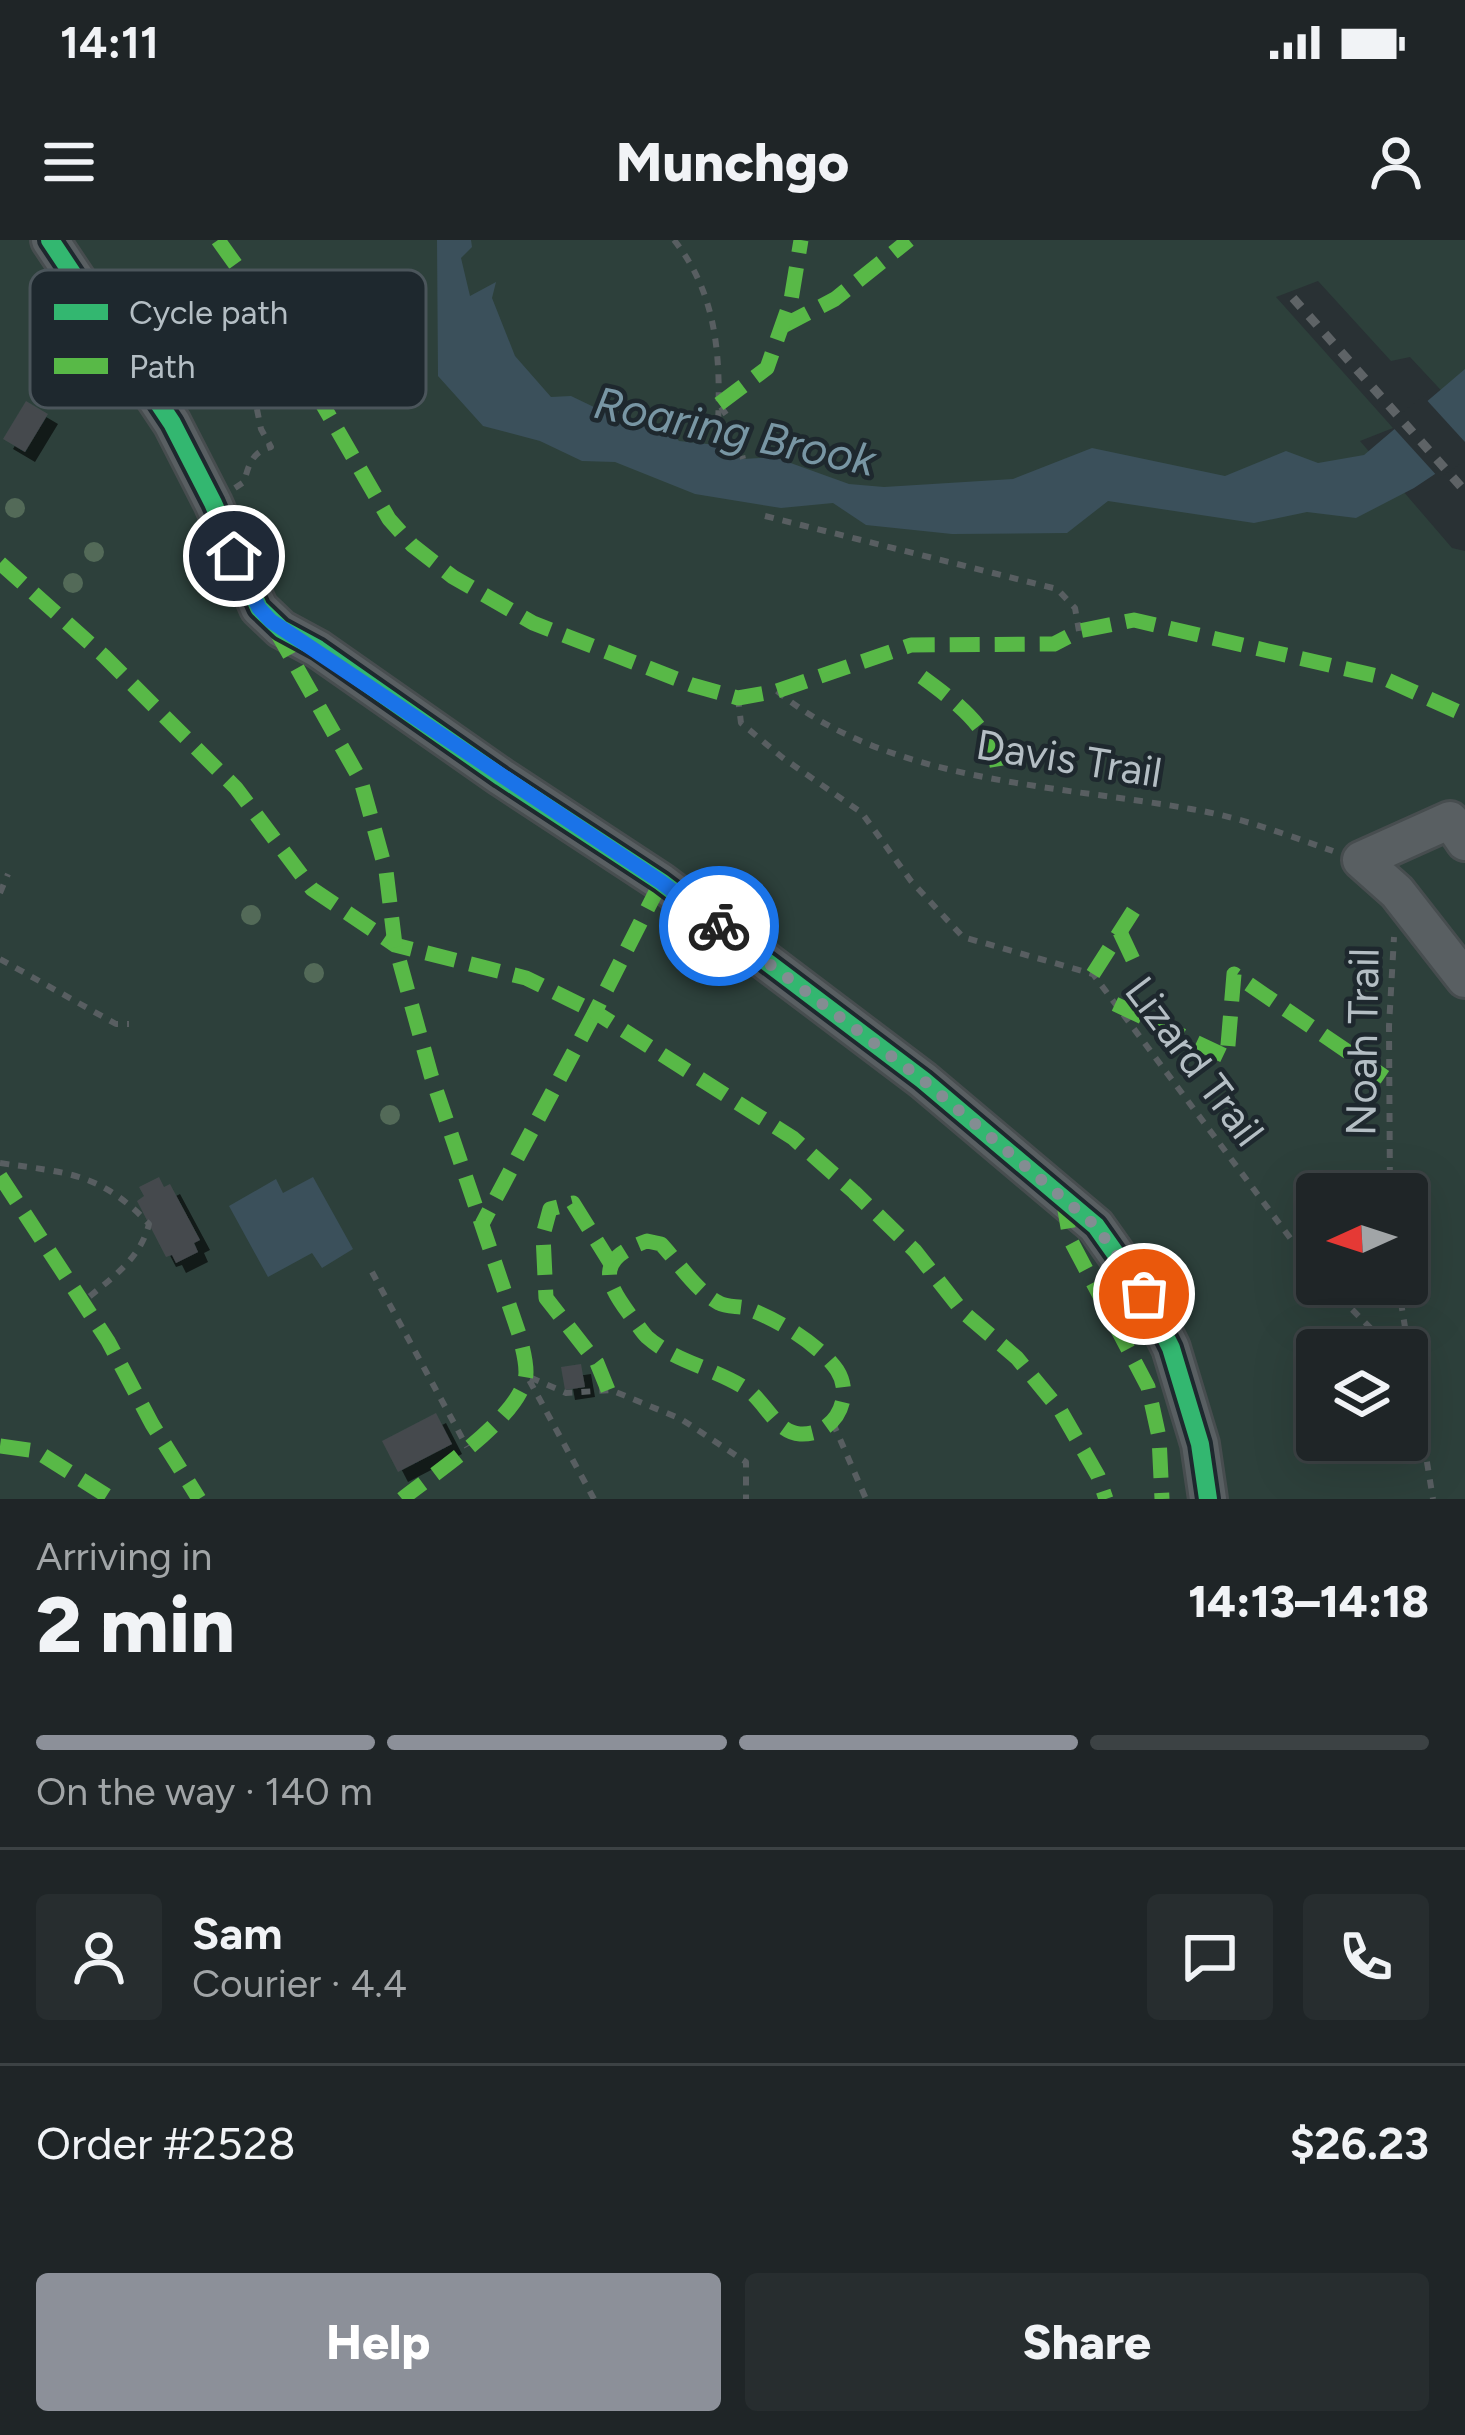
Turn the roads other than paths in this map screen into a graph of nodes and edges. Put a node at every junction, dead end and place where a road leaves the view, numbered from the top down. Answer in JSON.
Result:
{"nodes":[{"id":1,"x":50,"y":240,"type":"edge"},
{"id":2,"x":70,"y":270,"type":"edge"},
{"id":3,"x":160,"y":408,"type":"edge"},
{"id":4,"x":1465,"y":842,"type":"edge"},
{"id":5,"x":1465,"y":980,"type":"edge"},
{"id":6,"x":1208,"y":1499,"type":"edge"}],
"edges":[{"from":1,"to":2,"type":"lane"},
{"from":3,"to":6,"type":"lane"},
{"from":4,"to":5,"type":"lane"}]}
